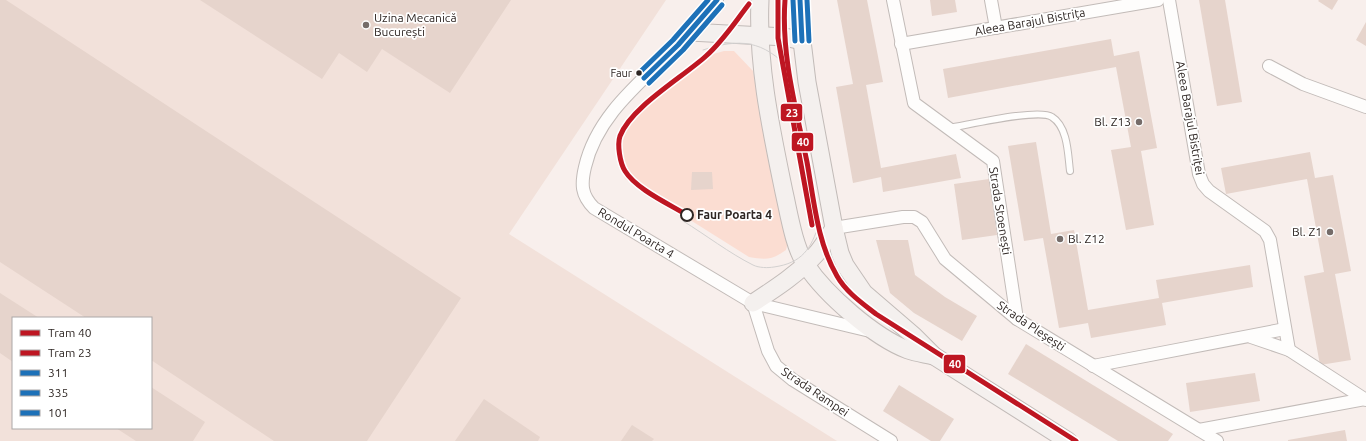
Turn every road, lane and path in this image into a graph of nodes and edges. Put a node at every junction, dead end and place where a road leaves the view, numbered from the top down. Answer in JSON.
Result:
{"nodes":[{"id":1,"x":717,"y":0,"type":"edge"},
{"id":2,"x":760,"y":0,"type":"edge"},
{"id":3,"x":893,"y":0,"type":"edge"},
{"id":4,"x":991,"y":0,"type":"edge"},
{"id":5,"x":1158,"y":0,"type":"edge"},
{"id":6,"x":1169,"y":0,"type":"edge"},
{"id":7,"x":797,"y":5,"type":"edge"},
{"id":8,"x":996,"y":28,"type":"junction"},
{"id":9,"x":690,"y":32,"type":"junction"},
{"id":10,"x":760,"y":36,"type":"junction"},
{"id":11,"x":802,"y":41,"type":"junction"},
{"id":12,"x":901,"y":44,"type":"junction"},
{"id":13,"x":1269,"y":66,"type":"dead end"},
{"id":14,"x":1366,"y":107,"type":"edge"},
{"id":15,"x":947,"y":128,"type":"junction"},
{"id":16,"x":1070,"y":171,"type":"dead end"},
{"id":17,"x":834,"y":228,"type":"junction"},
{"id":18,"x":806,"y":264,"type":"junction"},
{"id":19,"x":753,"y":303,"type":"junction"},
{"id":20,"x":1017,"y":319,"type":"junction"},
{"id":21,"x":1285,"y":329,"type":"junction"},
{"id":22,"x":875,"y":332,"type":"junction"},
{"id":23,"x":1250,"y":336,"type":"junction"},
{"id":24,"x":1289,"y":350,"type":"junction"},
{"id":25,"x":934,"y":356,"type":"junction"},
{"id":26,"x":1094,"y":366,"type":"junction"},
{"id":27,"x":1365,"y":399,"type":"edge"},
{"id":28,"x":1199,"y":430,"type":"junction"},
{"id":29,"x":891,"y":441,"type":"edge"},
{"id":30,"x":1068,"y":441,"type":"edge"},
{"id":31,"x":1217,"y":441,"type":"edge"}],
"edges":[{"from":1,"to":9,"type":"street","name":"Rondul Poarta 4"},
{"from":2,"to":10,"type":"main road"},
{"from":3,"to":12,"type":"street","name":"Strada Stoenești"},
{"from":4,"to":8,"type":"street"},
{"from":5,"to":8,"type":"street","name":"Aleea Barajul Bistrița"},
{"from":6,"to":21,"type":"street","name":"Aleea Barajul Bistriței"},
{"from":7,"to":11,"type":"main road"},
{"from":8,"to":12,"type":"street","name":"Aleea Barajul Bistrița"},
{"from":9,"to":10,"type":"main road"},
{"from":9,"to":19,"type":"street","name":"Rondul Poarta 4"},
{"from":10,"to":11,"type":"main road"},
{"from":10,"to":18,"type":"main road"},
{"from":11,"to":17,"type":"main road"},
{"from":12,"to":15,"type":"street","name":"Strada Stoenești"},
{"from":13,"to":14,"type":"street"},
{"from":15,"to":16,"type":"lane"},
{"from":15,"to":20,"type":"street","name":"Strada Stoenești"},
{"from":17,"to":18,"type":"main road"},
{"from":17,"to":20,"type":"street","name":"Strada Pleșești"},
{"from":17,"to":25,"type":"main road"},
{"from":18,"to":19,"type":"main road"},
{"from":18,"to":22,"type":"main road"},
{"from":19,"to":22,"type":"street","name":"Rondul Poarta 4"},
{"from":19,"to":29,"type":"street","name":"Strada Rampei"},
{"from":20,"to":26,"type":"street","name":"Strada Pleșești"},
{"from":21,"to":23,"type":"street"},
{"from":21,"to":24,"type":"street","name":"Aleea Barajul Bistriței"},
{"from":22,"to":25,"type":"main road"},
{"from":23,"to":24,"type":"street"},
{"from":23,"to":26,"type":"street"},
{"from":24,"to":27,"type":"street"},
{"from":25,"to":30,"type":"main road"},
{"from":26,"to":28,"type":"street","name":"Strada Pleșești"},
{"from":27,"to":28,"type":"street"},
{"from":28,"to":31,"type":"street","name":"Strada Pleșești"}]}
